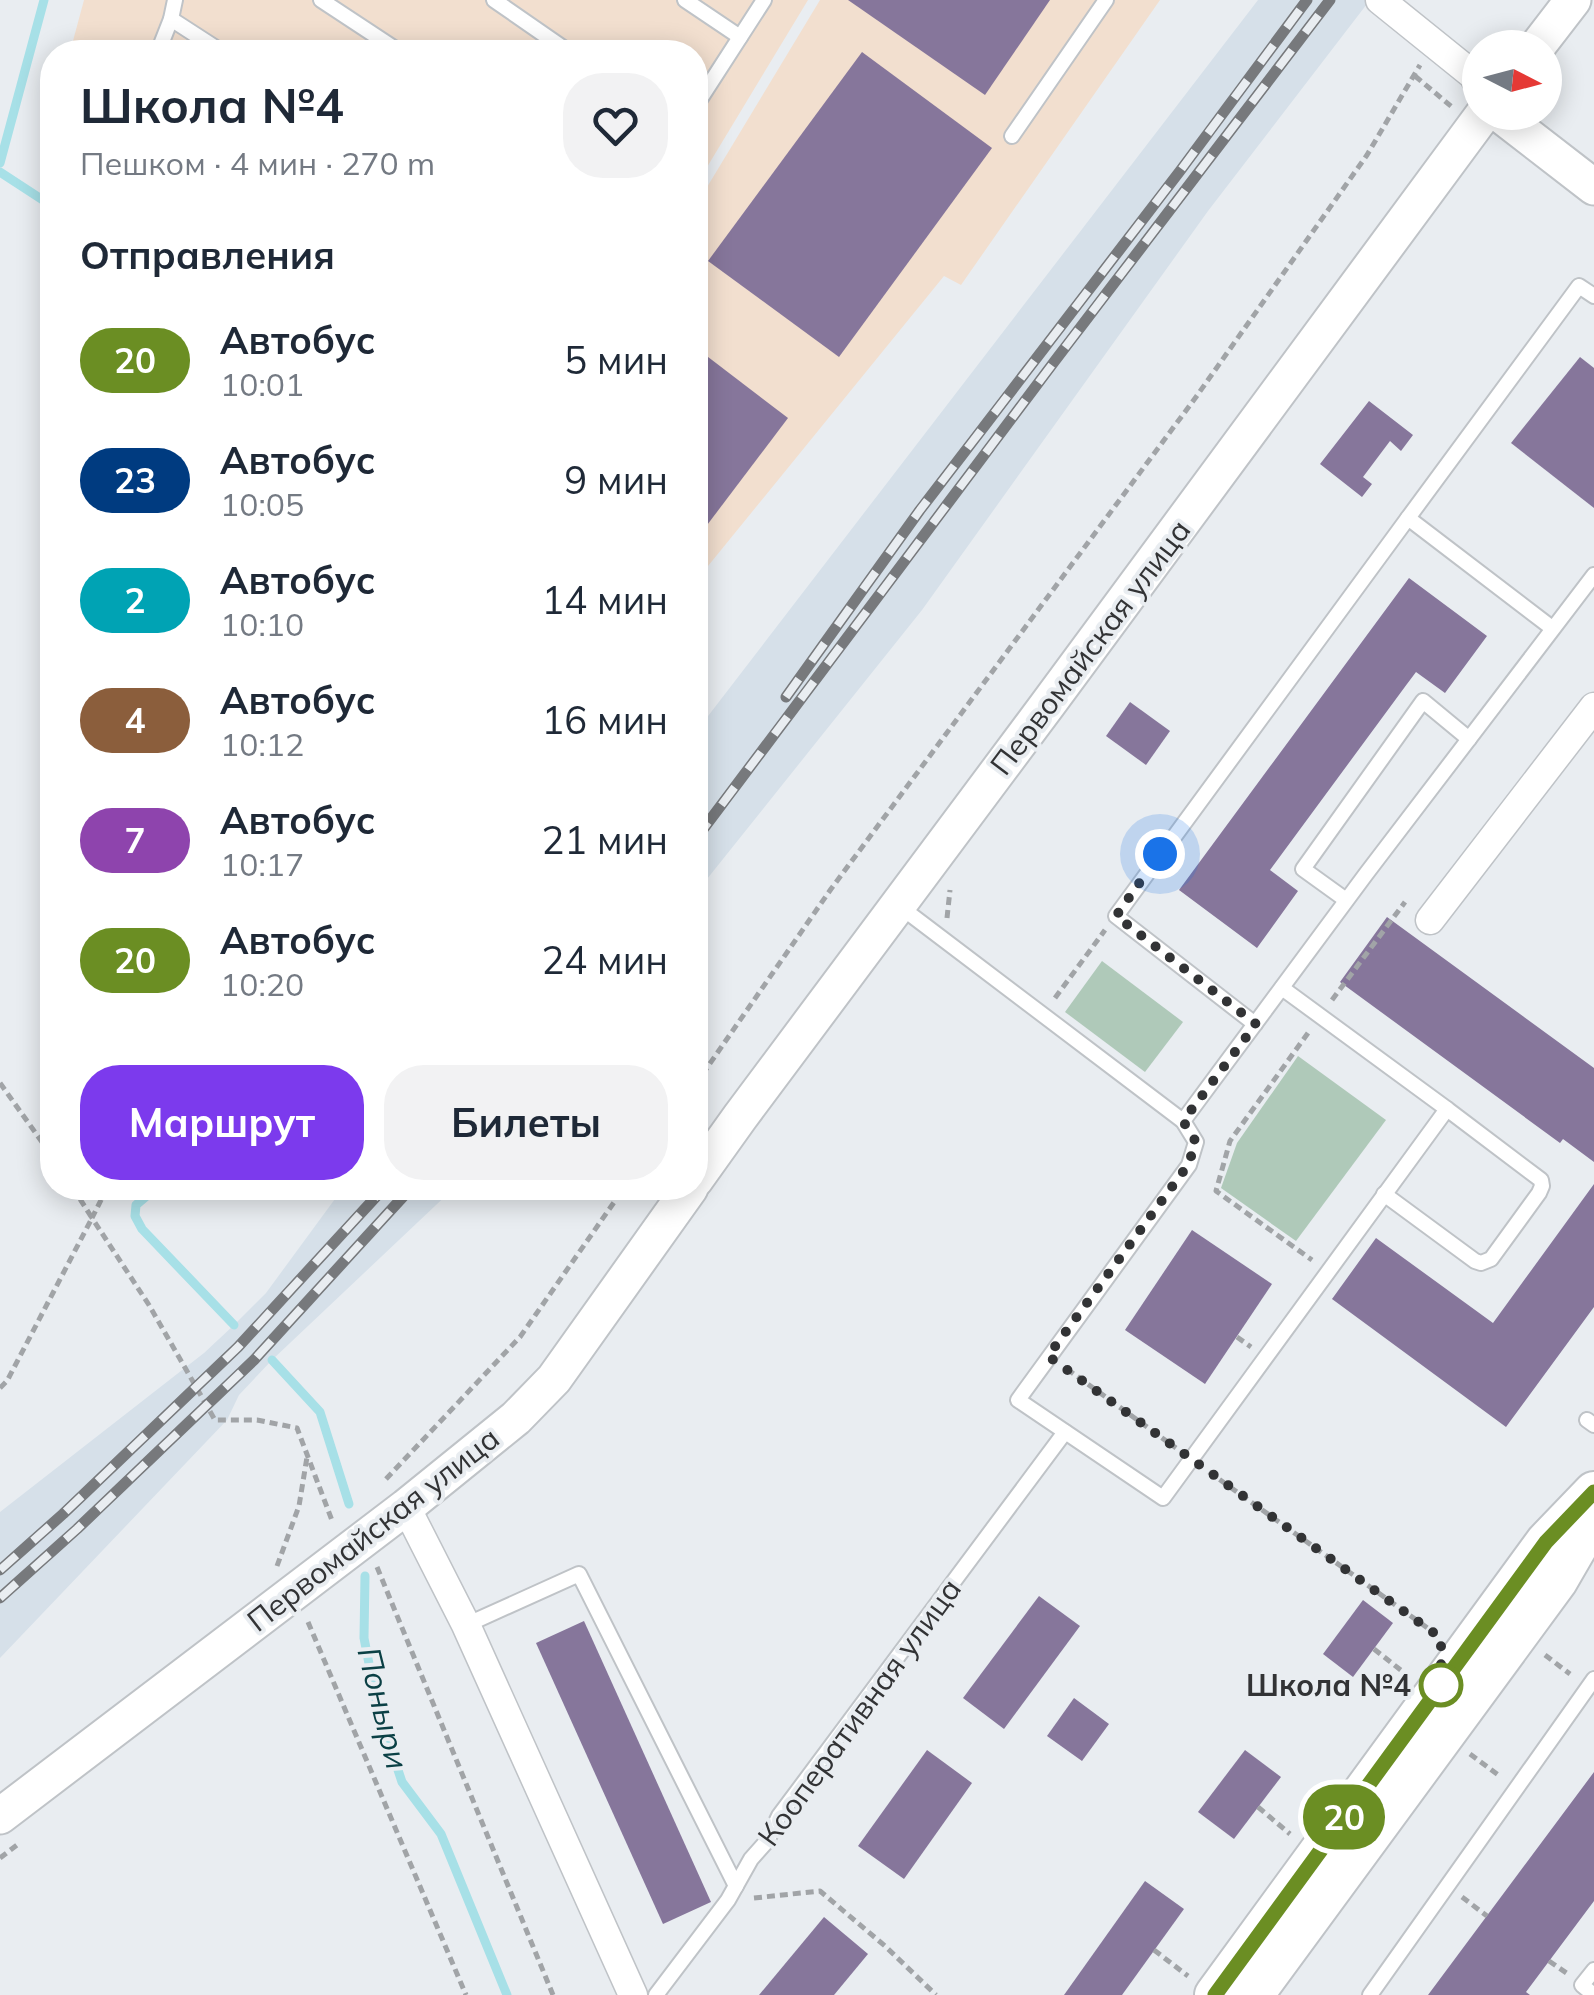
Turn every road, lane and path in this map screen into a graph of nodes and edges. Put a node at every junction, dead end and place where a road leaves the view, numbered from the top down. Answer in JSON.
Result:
{"nodes":[{"id":1,"x":174,"y":0,"type":"edge"},
{"id":2,"x":320,"y":0,"type":"edge"},
{"id":3,"x":494,"y":0,"type":"edge"},
{"id":4,"x":685,"y":0,"type":"edge"},
{"id":5,"x":764,"y":0,"type":"edge"},
{"id":6,"x":1106,"y":0,"type":"edge"},
{"id":7,"x":1380,"y":0,"type":"edge"},
{"id":8,"x":1574,"y":0,"type":"edge"},
{"id":9,"x":171,"y":19,"type":"junction"},
{"id":10,"x":1550,"y":30,"type":"edge"},
{"id":11,"x":740,"y":38,"type":"junction"},
{"id":12,"x":163,"y":40,"type":"edge"},
{"id":13,"x":203,"y":40,"type":"edge"},
{"id":14,"x":382,"y":40,"type":"edge"},
{"id":15,"x":551,"y":40,"type":"edge"},
{"id":16,"x":1433,"y":44,"type":"junction"},
{"id":17,"x":1462,"y":66,"type":"edge"},
{"id":18,"x":1414,"y":75,"type":"junction"},
{"id":19,"x":708,"y":87,"type":"edge"},
{"id":20,"x":1462,"y":106,"type":"edge"},
{"id":21,"x":1462,"y":127,"type":"edge"},
{"id":22,"x":1520,"y":130,"type":"edge"},
{"id":23,"x":1012,"y":136,"type":"dead end"},
{"id":24,"x":1594,"y":187,"type":"edge"},
{"id":25,"x":1594,"y":296,"type":"edge"},
{"id":26,"x":1408,"y":518,"type":"junction"},
{"id":27,"x":1594,"y":576,"type":"edge"},
{"id":28,"x":1552,"y":628,"type":"junction"},
{"id":29,"x":1594,"y":707,"type":"edge"},
{"id":30,"x":1469,"y":738,"type":"junction"},
{"id":31,"x":1346,"y":900,"type":"junction"},
{"id":32,"x":1405,"y":902,"type":"dead end"},
{"id":33,"x":898,"y":905,"type":"junction"},
{"id":34,"x":1116,"y":916,"type":"junction"},
{"id":35,"x":1430,"y":920,"type":"dead end"},
{"id":36,"x":1282,"y":988,"type":"junction"},
{"id":37,"x":1042,"y":1015,"type":"junction"},
{"id":38,"x":1320,"y":1016,"type":"junction"},
{"id":39,"x":1256,"y":1024,"type":"junction"},
{"id":40,"x":708,"y":1066,"type":"edge"},
{"id":41,"x":0,"y":1083,"type":"edge"},
{"id":42,"x":1447,"y":1109,"type":"junction"},
{"id":43,"x":1183,"y":1121,"type":"junction"},
{"id":44,"x":40,"y":1139,"type":"edge"},
{"id":45,"x":708,"y":1162,"type":"edge"},
{"id":46,"x":1384,"y":1194,"type":"junction"},
{"id":47,"x":81,"y":1200,"type":"edge"},
{"id":48,"x":100,"y":1200,"type":"edge"},
{"id":49,"x":616,"y":1200,"type":"edge"},
{"id":50,"x":681,"y":1200,"type":"edge"},
{"id":51,"x":92,"y":1218,"type":"junction"},
{"id":52,"x":1328,"y":1271,"type":"junction"},
{"id":53,"x":1048,"y":1356,"type":"junction"},
{"id":54,"x":0,"y":1388,"type":"edge"},
{"id":55,"x":1065,"y":1432,"type":"junction"},
{"id":56,"x":308,"y":1452,"type":"junction"},
{"id":57,"x":1192,"y":1459,"type":"junction"},
{"id":58,"x":1594,"y":1492,"type":"edge"},
{"id":59,"x":394,"y":1496,"type":"junction"},
{"id":60,"x":345,"y":1516,"type":"dead end"},
{"id":61,"x":1594,"y":1517,"type":"edge"},
{"id":62,"x":374,"y":1560,"type":"dead end"},
{"id":63,"x":289,"y":1562,"type":"dead end"},
{"id":64,"x":306,"y":1619,"type":"dead end"},
{"id":65,"x":466,"y":1625,"type":"junction"},
{"id":66,"x":1441,"y":1638,"type":"dead end"},
{"id":67,"x":1374,"y":1649,"type":"dead end"},
{"id":68,"x":1411,"y":1678,"type":"dead end"},
{"id":69,"x":1594,"y":1679,"type":"edge"},
{"id":70,"x":1258,"y":1808,"type":"dead end"},
{"id":71,"x":0,"y":1816,"type":"edge"},
{"id":72,"x":1302,"y":1844,"type":"dead end"},
{"id":73,"x":736,"y":1886,"type":"junction"},
{"id":74,"x":728,"y":1900,"type":"junction"},
{"id":75,"x":1154,"y":1950,"type":"dead end"},
{"id":76,"x":1594,"y":1970,"type":"edge"},
{"id":77,"x":1206,"y":1989,"type":"edge"},
{"id":78,"x":466,"y":1995,"type":"edge"},
{"id":79,"x":553,"y":1995,"type":"edge"},
{"id":80,"x":633,"y":1995,"type":"edge"},
{"id":81,"x":656,"y":1995,"type":"edge"},
{"id":82,"x":936,"y":1995,"type":"edge"},
{"id":83,"x":1254,"y":1995,"type":"edge"},
{"id":84,"x":1370,"y":1995,"type":"edge"},
{"id":85,"x":1594,"y":1995,"type":"edge"}],
"edges":[{"from":1,"to":9,"type":"lane"},
{"from":2,"to":14,"type":"lane"},
{"from":3,"to":15,"type":"lane"},
{"from":4,"to":11,"type":"lane"},
{"from":5,"to":11,"type":"lane"},
{"from":6,"to":23,"type":"lane"},
{"from":7,"to":16,"type":"street"},
{"from":8,"to":10,"type":"street"},
{"from":9,"to":12,"type":"lane"},
{"from":9,"to":13,"type":"lane"},
{"from":11,"to":19,"type":"lane"},
{"from":16,"to":17,"type":"street"},
{"from":16,"to":18,"type":"path"},
{"from":18,"to":20,"type":"path"},
{"from":18,"to":40,"type":"path"},
{"from":21,"to":33,"type":"street","name":"Первомайская улица"},
{"from":22,"to":24,"type":"street"},
{"from":25,"to":26,"type":"lane"},
{"from":26,"to":28,"type":"lane"},
{"from":26,"to":34,"type":"lane"},
{"from":27,"to":28,"type":"lane"},
{"from":28,"to":30,"type":"lane"},
{"from":29,"to":35,"type":"street"},
{"from":30,"to":31,"type":"lane"},
{"from":30,"to":31,"type":"lane"},
{"from":31,"to":36,"type":"lane"},
{"from":32,"to":38,"type":"path"},
{"from":33,"to":37,"type":"lane"},
{"from":33,"to":45,"type":"street","name":"Первомайская улица"},
{"from":34,"to":37,"type":"path"},
{"from":34,"to":39,"type":"lane"},
{"from":36,"to":38,"type":"lane"},
{"from":36,"to":39,"type":"lane"},
{"from":37,"to":43,"type":"lane"},
{"from":38,"to":42,"type":"lane"},
{"from":38,"to":52,"type":"path"},
{"from":39,"to":43,"type":"lane"},
{"from":41,"to":44,"type":"path"},
{"from":42,"to":46,"type":"lane"},
{"from":42,"to":46,"type":"lane"},
{"from":43,"to":53,"type":"lane"},
{"from":46,"to":52,"type":"lane"},
{"from":47,"to":51,"type":"path"},
{"from":48,"to":51,"type":"path"},
{"from":49,"to":59,"type":"path"},
{"from":50,"to":59,"type":"street","name":"Первомайская улица"},
{"from":51,"to":54,"type":"path"},
{"from":51,"to":56,"type":"path"},
{"from":52,"to":57,"type":"lane"},
{"from":53,"to":55,"type":"lane"},
{"from":53,"to":57,"type":"path"},
{"from":55,"to":57,"type":"lane"},
{"from":55,"to":73,"type":"lane","name":"Кооперативная улица"},
{"from":56,"to":60,"type":"path"},
{"from":56,"to":63,"type":"path"},
{"from":57,"to":66,"type":"path"},
{"from":58,"to":77,"type":"main road"},
{"from":59,"to":65,"type":"street"},
{"from":59,"to":71,"type":"street","name":"Первомайская улица"},
{"from":61,"to":83,"type":"main road"},
{"from":62,"to":79,"type":"path"},
{"from":64,"to":78,"type":"path"},
{"from":65,"to":73,"type":"lane"},
{"from":65,"to":80,"type":"street"},
{"from":67,"to":68,"type":"path"},
{"from":69,"to":84,"type":"lane"},
{"from":70,"to":72,"type":"path"},
{"from":73,"to":74,"type":"lane","name":"Кооперативная улица"},
{"from":74,"to":81,"type":"lane","name":"Кооперативная улица"},
{"from":74,"to":82,"type":"path"},
{"from":75,"to":77,"type":"path"},
{"from":76,"to":85,"type":"lane"}]}
